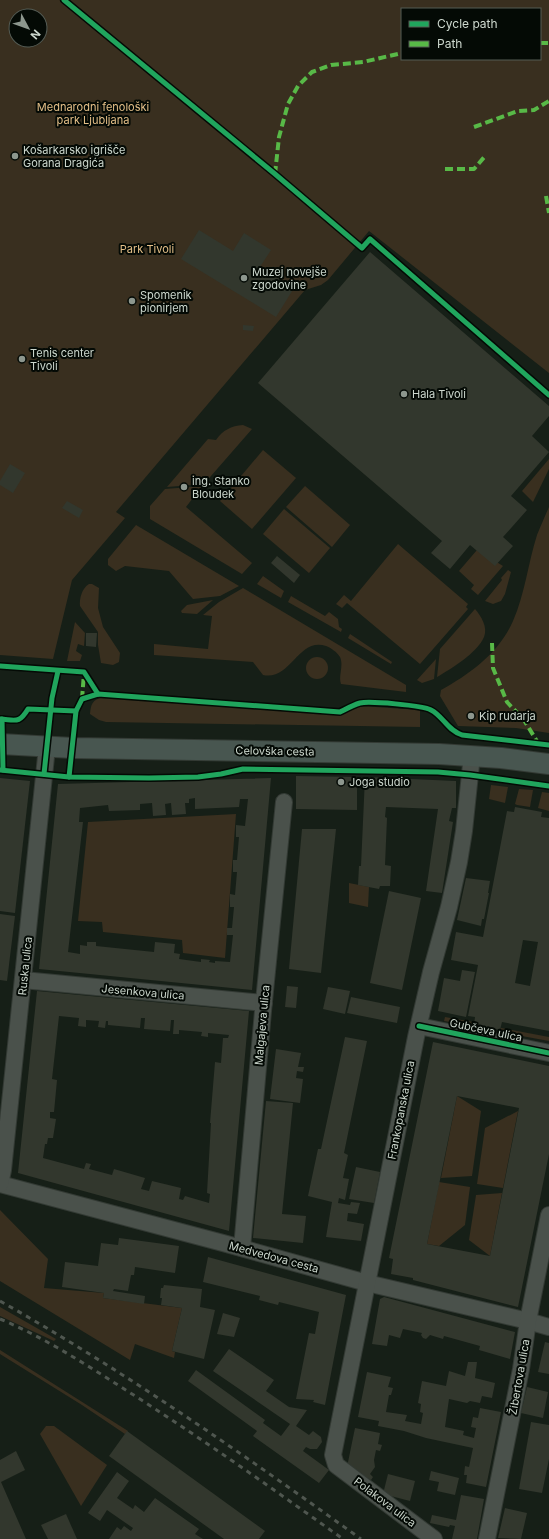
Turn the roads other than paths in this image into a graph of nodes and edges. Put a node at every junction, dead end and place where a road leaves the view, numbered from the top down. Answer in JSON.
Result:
{"nodes":[{"id":1,"x":0,"y":744,"type":"edge"},
{"id":2,"x":46,"y":747,"type":"junction"},
{"id":3,"x":472,"y":755,"type":"junction"},
{"id":4,"x":549,"y":764,"type":"edge"},
{"id":5,"x":284,"y":802,"type":"dead end"},
{"id":6,"x":23,"y":980,"type":"junction"},
{"id":7,"x":264,"y":1003,"type":"junction"},
{"id":8,"x":419,"y":1026,"type":"junction"},
{"id":9,"x":549,"y":1053,"type":"edge"},
{"id":10,"x":0,"y":1184,"type":"edge"},
{"id":11,"x":549,"y":1215,"type":"edge"},
{"id":12,"x":242,"y":1248,"type":"junction"},
{"id":13,"x":367,"y":1283,"type":"junction"},
{"id":14,"x":528,"y":1321,"type":"junction"},
{"id":15,"x":549,"y":1327,"type":"edge"},
{"id":16,"x":336,"y":1465,"type":"joint"},
{"id":17,"x":434,"y":1539,"type":"edge"},
{"id":18,"x":487,"y":1539,"type":"edge"}],
"edges":[{"from":1,"to":2,"type":"main road","name":"Celovška cesta"},
{"from":2,"to":3,"type":"main road","name":"Celovška cesta"},
{"from":2,"to":6,"type":"street","name":"Ruska ulica"},
{"from":3,"to":4,"type":"main road","name":"Celovška cesta"},
{"from":3,"to":8,"type":"street","name":"Frankopanska ulica"},
{"from":5,"to":7,"type":"street","name":"Malgajeva ulica"},
{"from":6,"to":7,"type":"street","name":"Jesenkova ulica"},
{"from":6,"to":10,"type":"street","name":"Ruska ulica"},
{"from":7,"to":12,"type":"street","name":"Malgajeva ulica"},
{"from":8,"to":9,"type":"street","name":"Gubčeva ulica"},
{"from":8,"to":13,"type":"street","name":"Frankopanska ulica"},
{"from":10,"to":12,"type":"street","name":"Medvedova cesta"},
{"from":11,"to":14,"type":"street","name":"Žibertova ulica"},
{"from":12,"to":13,"type":"street","name":"Medvedova cesta"},
{"from":13,"to":14,"type":"street","name":"Medvedova cesta"},
{"from":13,"to":16,"type":"street","name":"Frankopanska ulica"},
{"from":14,"to":15,"type":"street","name":"Medvedova cesta"},
{"from":14,"to":18,"type":"street","name":"Žibertova ulica"},
{"from":16,"to":17,"type":"street","name":"Polakova ulica"}]}
